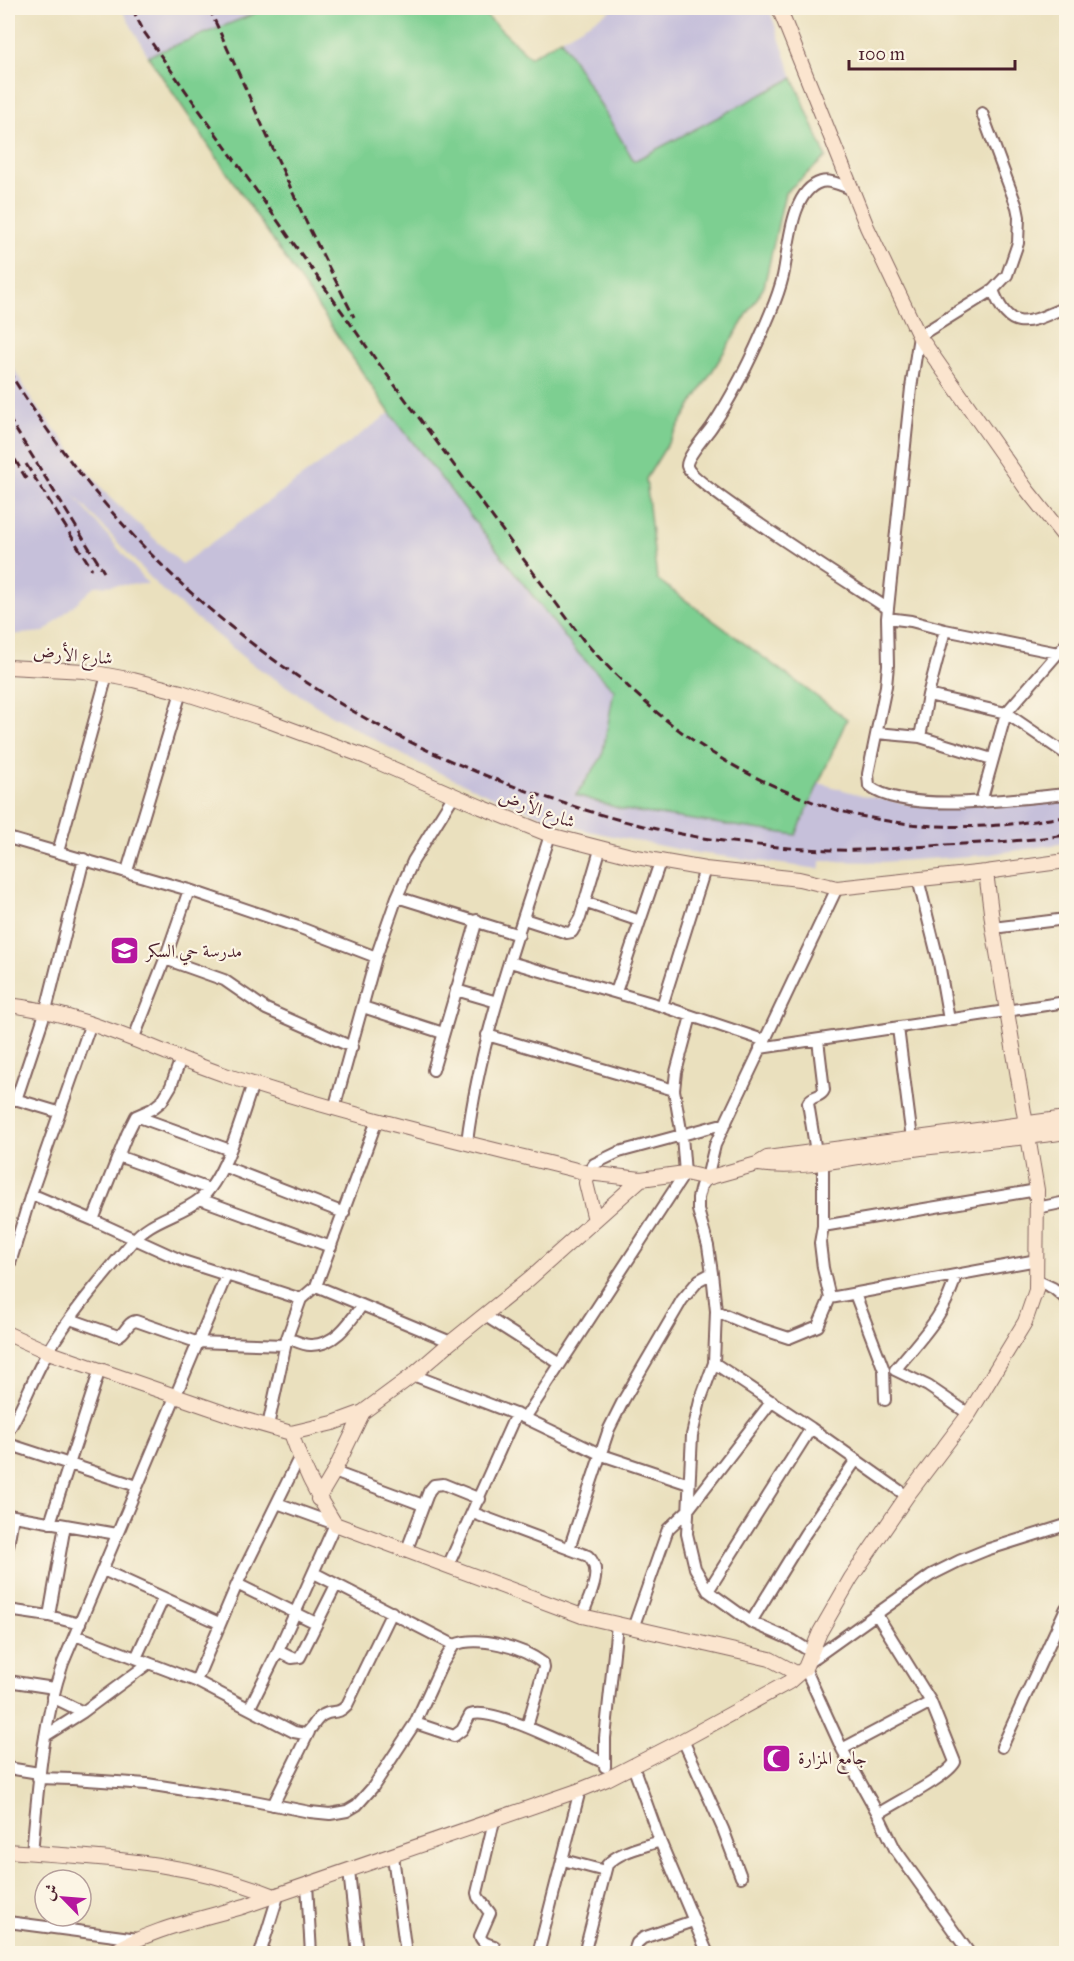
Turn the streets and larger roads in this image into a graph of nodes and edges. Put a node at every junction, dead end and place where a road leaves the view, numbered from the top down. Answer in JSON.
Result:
{"nodes":[{"id":1,"x":779,"y":8,"type":"edge"},
{"id":2,"x":982,"y":113,"type":"dead end"},
{"id":3,"x":852,"y":189,"type":"junction"},
{"id":4,"x":993,"y":290,"type":"junction"},
{"id":5,"x":1066,"y":307,"type":"edge"},
{"id":6,"x":919,"y":336,"type":"junction"},
{"id":7,"x":1066,"y":539,"type":"edge"},
{"id":8,"x":887,"y":613,"type":"junction"},
{"id":9,"x":945,"y":630,"type":"junction"},
{"id":10,"x":1066,"y":644,"type":"edge"},
{"id":11,"x":1058,"y":653,"type":"junction"},
{"id":12,"x":9,"y":668,"type":"edge"},
{"id":13,"x":107,"y":675,"type":"junction"},
{"id":14,"x":182,"y":692,"type":"junction"},
{"id":15,"x":928,"y":695,"type":"junction"},
{"id":16,"x":1006,"y":713,"type":"junction"},
{"id":17,"x":877,"y":733,"type":"junction"},
{"id":18,"x":920,"y":737,"type":"junction"},
{"id":19,"x":1066,"y":754,"type":"edge"},
{"id":20,"x":992,"y":759,"type":"junction"},
{"id":21,"x":1066,"y":794,"type":"edge"},
{"id":22,"x":454,"y":795,"type":"junction"},
{"id":23,"x":981,"y":802,"type":"junction"},
{"id":24,"x":550,"y":835,"type":"junction"},
{"id":25,"x":8,"y":838,"type":"edge"},
{"id":26,"x":600,"y":849,"type":"junction"},
{"id":27,"x":58,"y":852,"type":"junction"},
{"id":28,"x":84,"y":859,"type":"junction"},
{"id":29,"x":1066,"y":861,"type":"edge"},
{"id":30,"x":660,"y":862,"type":"junction"},
{"id":31,"x":705,"y":869,"type":"junction"},
{"id":32,"x":127,"y":871,"type":"junction"},
{"id":33,"x":986,"y":872,"type":"junction"},
{"id":34,"x":918,"y":879,"type":"junction"},
{"id":35,"x":837,"y":888,"type":"junction"},
{"id":36,"x":189,"y":890,"type":"junction"},
{"id":37,"x":397,"y":897,"type":"junction"},
{"id":38,"x":584,"y":902,"type":"junction"},
{"id":39,"x":524,"y":919,"type":"junction"},
{"id":40,"x":1066,"y":919,"type":"edge"},
{"id":41,"x":477,"y":920,"type":"junction"},
{"id":42,"x":640,"y":921,"type":"junction"},
{"id":43,"x":993,"y":928,"type":"junction"},
{"id":44,"x":519,"y":935,"type":"junction"},
{"id":45,"x":376,"y":957,"type":"junction"},
{"id":46,"x":165,"y":959,"type":"junction"},
{"id":47,"x":510,"y":962,"type":"junction"},
{"id":48,"x":456,"y":990,"type":"junction"},
{"id":49,"x":616,"y":992,"type":"junction"},
{"id":50,"x":497,"y":1002,"type":"junction"},
{"id":51,"x":1066,"y":1002,"type":"edge"},
{"id":52,"x":8,"y":1005,"type":"edge"},
{"id":53,"x":662,"y":1006,"type":"junction"},
{"id":54,"x":363,"y":1007,"type":"junction"},
{"id":55,"x":46,"y":1010,"type":"junction"},
{"id":56,"x":1007,"y":1011,"type":"junction"},
{"id":57,"x":691,"y":1016,"type":"junction"},
{"id":58,"x":949,"y":1020,"type":"junction"},
{"id":59,"x":91,"y":1023,"type":"junction"},
{"id":60,"x":898,"y":1028,"type":"junction"},
{"id":61,"x":443,"y":1033,"type":"junction"},
{"id":62,"x":487,"y":1035,"type":"junction"},
{"id":63,"x":133,"y":1040,"type":"junction"},
{"id":64,"x":818,"y":1040,"type":"junction"},
{"id":65,"x":761,"y":1044,"type":"junction"},
{"id":66,"x":352,"y":1047,"type":"junction"},
{"id":67,"x":181,"y":1058,"type":"junction"},
{"id":68,"x":433,"y":1070,"type":"dead end"},
{"id":69,"x":253,"y":1084,"type":"junction"},
{"id":70,"x":674,"y":1090,"type":"junction"},
{"id":71,"x":12,"y":1099,"type":"edge"},
{"id":72,"x":334,"y":1109,"type":"junction"},
{"id":73,"x":58,"y":1112,"type":"junction"},
{"id":74,"x":136,"y":1116,"type":"junction"},
{"id":75,"x":1066,"y":1118,"type":"edge"},
{"id":76,"x":377,"y":1120,"type":"junction"},
{"id":77,"x":726,"y":1123,"type":"junction"},
{"id":78,"x":1027,"y":1123,"type":"junction"},
{"id":79,"x":1066,"y":1132,"type":"edge"},
{"id":80,"x":682,"y":1136,"type":"junction"},
{"id":81,"x":1028,"y":1138,"type":"junction"},
{"id":82,"x":912,"y":1139,"type":"junction"},
{"id":83,"x":467,"y":1142,"type":"junction"},
{"id":84,"x":230,"y":1150,"type":"junction"},
{"id":85,"x":118,"y":1156,"type":"junction"},
{"id":86,"x":820,"y":1158,"type":"junction"},
{"id":87,"x":223,"y":1166,"type":"junction"},
{"id":88,"x":588,"y":1173,"type":"junction"},
{"id":89,"x":685,"y":1173,"type":"junction"},
{"id":90,"x":707,"y":1178,"type":"junction"},
{"id":91,"x":641,"y":1179,"type":"junction"},
{"id":92,"x":209,"y":1189,"type":"junction"},
{"id":93,"x":1037,"y":1190,"type":"junction"},
{"id":94,"x":31,"y":1194,"type":"junction"},
{"id":95,"x":200,"y":1199,"type":"junction"},
{"id":96,"x":1066,"y":1202,"type":"edge"},
{"id":97,"x":1037,"y":1208,"type":"junction"},
{"id":98,"x":344,"y":1213,"type":"junction"},
{"id":99,"x":93,"y":1220,"type":"junction"},
{"id":100,"x":595,"y":1220,"type":"junction"},
{"id":101,"x":823,"y":1226,"type":"junction"},
{"id":102,"x":134,"y":1239,"type":"junction"},
{"id":103,"x":12,"y":1240,"type":"edge"},
{"id":104,"x":331,"y":1247,"type":"junction"},
{"id":105,"x":1037,"y":1260,"type":"junction"},
{"id":106,"x":8,"y":1270,"type":"edge"},
{"id":107,"x":712,"y":1273,"type":"junction"},
{"id":108,"x":956,"y":1275,"type":"junction"},
{"id":109,"x":226,"y":1276,"type":"junction"},
{"id":110,"x":1036,"y":1280,"type":"junction"},
{"id":111,"x":316,"y":1286,"type":"junction"},
{"id":112,"x":855,"y":1294,"type":"junction"},
{"id":113,"x":830,"y":1298,"type":"junction"},
{"id":114,"x":301,"y":1299,"type":"junction"},
{"id":115,"x":1066,"y":1299,"type":"edge"},
{"id":116,"x":362,"y":1305,"type":"junction"},
{"id":117,"x":716,"y":1311,"type":"junction"},
{"id":118,"x":484,"y":1315,"type":"junction"},
{"id":119,"x":70,"y":1319,"type":"junction"},
{"id":120,"x":8,"y":1334,"type":"edge"},
{"id":121,"x":286,"y":1341,"type":"junction"},
{"id":122,"x":196,"y":1342,"type":"junction"},
{"id":123,"x":451,"y":1342,"type":"junction"},
{"id":124,"x":48,"y":1352,"type":"junction"},
{"id":125,"x":714,"y":1363,"type":"junction"},
{"id":126,"x":559,"y":1364,"type":"junction"},
{"id":127,"x":100,"y":1369,"type":"junction"},
{"id":128,"x":889,"y":1370,"type":"junction"},
{"id":129,"x":413,"y":1375,"type":"junction"},
{"id":130,"x":176,"y":1395,"type":"junction"},
{"id":131,"x":885,"y":1400,"type":"dead end"},
{"id":132,"x":772,"y":1401,"type":"junction"},
{"id":133,"x":363,"y":1412,"type":"junction"},
{"id":134,"x":969,"y":1414,"type":"junction"},
{"id":135,"x":521,"y":1416,"type":"junction"},
{"id":136,"x":11,"y":1420,"type":"edge"},
{"id":137,"x":268,"y":1426,"type":"junction"},
{"id":138,"x":811,"y":1428,"type":"junction"},
{"id":139,"x":8,"y":1431,"type":"edge"},
{"id":140,"x":291,"y":1433,"type":"junction"},
{"id":141,"x":8,"y":1444,"type":"edge"},
{"id":142,"x":602,"y":1455,"type":"junction"},
{"id":143,"x":299,"y":1458,"type":"junction"},
{"id":144,"x":856,"y":1460,"type":"junction"},
{"id":145,"x":69,"y":1464,"type":"junction"},
{"id":146,"x":334,"y":1472,"type":"junction"},
{"id":147,"x":689,"y":1484,"type":"junction"},
{"id":148,"x":137,"y":1486,"type":"junction"},
{"id":149,"x":907,"y":1496,"type":"junction"},
{"id":150,"x":480,"y":1498,"type":"junction"},
{"id":151,"x":318,"y":1499,"type":"junction"},
{"id":152,"x":277,"y":1503,"type":"junction"},
{"id":153,"x":423,"y":1506,"type":"junction"},
{"id":154,"x":688,"y":1510,"type":"junction"},
{"id":155,"x":473,"y":1513,"type":"junction"},
{"id":156,"x":10,"y":1516,"type":"edge"},
{"id":157,"x":50,"y":1523,"type":"junction"},
{"id":158,"x":335,"y":1524,"type":"junction"},
{"id":159,"x":65,"y":1525,"type":"junction"},
{"id":160,"x":1066,"y":1525,"type":"edge"},
{"id":161,"x":117,"y":1534,"type":"junction"},
{"id":162,"x":8,"y":1546,"type":"edge"},
{"id":163,"x":569,"y":1549,"type":"junction"},
{"id":164,"x":406,"y":1552,"type":"junction"},
{"id":165,"x":448,"y":1566,"type":"junction"},
{"id":166,"x":103,"y":1570,"type":"junction"},
{"id":167,"x":314,"y":1573,"type":"junction"},
{"id":168,"x":237,"y":1584,"type":"junction"},
{"id":169,"x":336,"y":1585,"type":"junction"},
{"id":170,"x":708,"y":1591,"type":"junction"},
{"id":171,"x":163,"y":1599,"type":"junction"},
{"id":172,"x":1066,"y":1608,"type":"edge"},
{"id":173,"x":8,"y":1610,"type":"edge"},
{"id":174,"x":392,"y":1612,"type":"junction"},
{"id":175,"x":295,"y":1614,"type":"junction"},
{"id":176,"x":878,"y":1615,"type":"junction"},
{"id":177,"x":49,"y":1616,"type":"junction"},
{"id":178,"x":582,"y":1616,"type":"junction"},
{"id":179,"x":751,"y":1622,"type":"junction"},
{"id":180,"x":219,"y":1623,"type":"junction"},
{"id":181,"x":316,"y":1623,"type":"junction"},
{"id":182,"x":80,"y":1624,"type":"junction"},
{"id":183,"x":617,"y":1624,"type":"junction"},
{"id":184,"x":633,"y":1628,"type":"junction"},
{"id":185,"x":75,"y":1635,"type":"junction"},
{"id":186,"x":454,"y":1645,"type":"junction"},
{"id":187,"x":278,"y":1652,"type":"junction"},
{"id":188,"x":136,"y":1658,"type":"junction"},
{"id":189,"x":149,"y":1663,"type":"junction"},
{"id":190,"x":806,"y":1664,"type":"junction"},
{"id":191,"x":196,"y":1681,"type":"junction"},
{"id":192,"x":8,"y":1682,"type":"edge"},
{"id":193,"x":53,"y":1692,"type":"junction"},
{"id":194,"x":931,"y":1702,"type":"junction"},
{"id":195,"x":250,"y":1707,"type":"junction"},
{"id":196,"x":83,"y":1712,"type":"junction"},
{"id":197,"x":415,"y":1723,"type":"junction"},
{"id":198,"x":527,"y":1727,"type":"junction"},
{"id":199,"x":309,"y":1732,"type":"junction"},
{"id":200,"x":45,"y":1736,"type":"junction"},
{"id":201,"x":683,"y":1740,"type":"junction"},
{"id":202,"x":1002,"y":1748,"type":"dead end"},
{"id":203,"x":842,"y":1749,"type":"junction"},
{"id":204,"x":605,"y":1763,"type":"junction"},
{"id":205,"x":633,"y":1766,"type":"junction"},
{"id":206,"x":8,"y":1768,"type":"edge"},
{"id":207,"x":39,"y":1776,"type":"junction"},
{"id":208,"x":607,"y":1779,"type":"junction"},
{"id":209,"x":580,"y":1790,"type":"junction"},
{"id":210,"x":273,"y":1804,"type":"junction"},
{"id":211,"x":878,"y":1814,"type":"junction"},
{"id":212,"x":494,"y":1821,"type":"junction"},
{"id":213,"x":660,"y":1842,"type":"junction"},
{"id":214,"x":8,"y":1851,"type":"edge"},
{"id":215,"x":32,"y":1853,"type":"junction"},
{"id":216,"x":393,"y":1856,"type":"junction"},
{"id":217,"x":563,"y":1860,"type":"junction"},
{"id":218,"x":349,"y":1871,"type":"junction"},
{"id":219,"x":605,"y":1871,"type":"junction"},
{"id":220,"x":741,"y":1877,"type":"dead end"},
{"id":221,"x":307,"y":1884,"type":"junction"},
{"id":222,"x":276,"y":1894,"type":"junction"},
{"id":223,"x":693,"y":1921,"type":"junction"},
{"id":224,"x":8,"y":1922,"type":"edge"},
{"id":225,"x":138,"y":1939,"type":"junction"},
{"id":226,"x":110,"y":1953,"type":"edge"},
{"id":227,"x":260,"y":1953,"type":"edge"},
{"id":228,"x":311,"y":1953,"type":"edge"},
{"id":229,"x":358,"y":1953,"type":"edge"},
{"id":230,"x":406,"y":1953,"type":"edge"},
{"id":231,"x":495,"y":1953,"type":"edge"},
{"id":232,"x":540,"y":1953,"type":"edge"},
{"id":233,"x":584,"y":1953,"type":"edge"},
{"id":234,"x":633,"y":1953,"type":"edge"},
{"id":235,"x":708,"y":1953,"type":"edge"},
{"id":236,"x":970,"y":1953,"type":"edge"}],
"edges":[{"from":1,"to":3,"type":"street"},
{"from":2,"to":4,"type":"street"},
{"from":3,"to":6,"type":"street"},
{"from":3,"to":8,"type":"street"},
{"from":4,"to":5,"type":"street"},
{"from":4,"to":6,"type":"street"},
{"from":6,"to":7,"type":"street"},
{"from":6,"to":8,"type":"street"},
{"from":8,"to":9,"type":"street"},
{"from":8,"to":17,"type":"street"},
{"from":9,"to":11,"type":"street"},
{"from":9,"to":15,"type":"street"},
{"from":10,"to":11,"type":"street"},
{"from":11,"to":16,"type":"street"},
{"from":12,"to":13,"type":"street","name":"شارع الأرض"},
{"from":13,"to":14,"type":"street","name":"شارع الأرض"},
{"from":13,"to":27,"type":"street"},
{"from":14,"to":22,"type":"street","name":"شارع الأرض"},
{"from":14,"to":32,"type":"street"},
{"from":15,"to":16,"type":"street"},
{"from":15,"to":18,"type":"street"},
{"from":16,"to":19,"type":"street"},
{"from":16,"to":20,"type":"street"},
{"from":17,"to":18,"type":"street"},
{"from":17,"to":23,"type":"street"},
{"from":18,"to":20,"type":"street"},
{"from":20,"to":23,"type":"street"},
{"from":21,"to":23,"type":"street"},
{"from":22,"to":24,"type":"street","name":"شارع الأرض"},
{"from":22,"to":37,"type":"street"},
{"from":24,"to":26,"type":"street","name":"شارع الأرض"},
{"from":24,"to":39,"type":"street"},
{"from":25,"to":27,"type":"street"},
{"from":26,"to":30,"type":"street","name":"شارع الأرض"},
{"from":26,"to":38,"type":"street"},
{"from":27,"to":28,"type":"street"},
{"from":28,"to":32,"type":"street"},
{"from":28,"to":55,"type":"street"},
{"from":29,"to":33,"type":"street","name":"شارع الأرض"},
{"from":30,"to":31,"type":"street","name":"شارع الأرض"},
{"from":30,"to":42,"type":"street"},
{"from":31,"to":35,"type":"street","name":"شارع الأرض"},
{"from":31,"to":53,"type":"street"},
{"from":32,"to":36,"type":"street"},
{"from":33,"to":34,"type":"street","name":"شارع الأرض"},
{"from":33,"to":43,"type":"street"},
{"from":34,"to":35,"type":"street","name":"شارع الأرض"},
{"from":34,"to":58,"type":"street"},
{"from":35,"to":65,"type":"street"},
{"from":36,"to":45,"type":"street"},
{"from":36,"to":46,"type":"street"},
{"from":37,"to":41,"type":"street"},
{"from":37,"to":45,"type":"street"},
{"from":38,"to":39,"type":"street"},
{"from":38,"to":42,"type":"street"},
{"from":39,"to":44,"type":"street"},
{"from":40,"to":43,"type":"street"},
{"from":41,"to":44,"type":"street"},
{"from":41,"to":48,"type":"street"},
{"from":42,"to":49,"type":"street"},
{"from":43,"to":56,"type":"street"},
{"from":44,"to":47,"type":"street"},
{"from":45,"to":54,"type":"street"},
{"from":46,"to":63,"type":"street"},
{"from":46,"to":66,"type":"street"},
{"from":47,"to":49,"type":"street"},
{"from":47,"to":50,"type":"street"},
{"from":48,"to":50,"type":"street"},
{"from":48,"to":61,"type":"street"},
{"from":49,"to":53,"type":"street"},
{"from":50,"to":62,"type":"street"},
{"from":51,"to":56,"type":"street"},
{"from":52,"to":55,"type":"street"},
{"from":53,"to":57,"type":"street"},
{"from":54,"to":61,"type":"street"},
{"from":54,"to":66,"type":"street"},
{"from":55,"to":59,"type":"street"},
{"from":55,"to":71,"type":"street"},
{"from":56,"to":58,"type":"street"},
{"from":56,"to":78,"type":"street"},
{"from":57,"to":65,"type":"street"},
{"from":57,"to":70,"type":"street"},
{"from":58,"to":60,"type":"street"},
{"from":59,"to":63,"type":"street"},
{"from":59,"to":73,"type":"street"},
{"from":60,"to":64,"type":"street"},
{"from":60,"to":82,"type":"street"},
{"from":61,"to":68,"type":"street"},
{"from":62,"to":70,"type":"street"},
{"from":62,"to":83,"type":"street"},
{"from":63,"to":67,"type":"street"},
{"from":64,"to":65,"type":"street"},
{"from":64,"to":86,"type":"street"},
{"from":65,"to":77,"type":"street"},
{"from":66,"to":72,"type":"street"},
{"from":67,"to":69,"type":"street"},
{"from":67,"to":74,"type":"street"},
{"from":69,"to":72,"type":"street"},
{"from":69,"to":84,"type":"street"},
{"from":70,"to":80,"type":"street"},
{"from":71,"to":73,"type":"street"},
{"from":72,"to":76,"type":"street"},
{"from":73,"to":94,"type":"street"},
{"from":74,"to":84,"type":"street"},
{"from":74,"to":85,"type":"street"},
{"from":75,"to":78,"type":"street"},
{"from":76,"to":83,"type":"street"},
{"from":76,"to":98,"type":"street"},
{"from":77,"to":80,"type":"street"},
{"from":77,"to":90,"type":"street"},
{"from":78,"to":81,"type":"street"},
{"from":78,"to":82,"type":"street"},
{"from":79,"to":81,"type":"street"},
{"from":80,"to":88,"type":"street"},
{"from":80,"to":89,"type":"street"},
{"from":81,"to":86,"type":"street"},
{"from":81,"to":93,"type":"street"},
{"from":82,"to":86,"type":"street"},
{"from":83,"to":88,"type":"street"},
{"from":84,"to":87,"type":"street"},
{"from":85,"to":92,"type":"street"},
{"from":85,"to":99,"type":"street"},
{"from":86,"to":90,"type":"street"},
{"from":86,"to":101,"type":"street"},
{"from":87,"to":92,"type":"street"},
{"from":87,"to":98,"type":"street"},
{"from":88,"to":91,"type":"street"},
{"from":88,"to":100,"type":"street"},
{"from":89,"to":90,"type":"street"},
{"from":89,"to":91,"type":"street"},
{"from":89,"to":126,"type":"street"},
{"from":90,"to":107,"type":"street"},
{"from":91,"to":100,"type":"street"},
{"from":92,"to":95,"type":"street"},
{"from":93,"to":97,"type":"street"},
{"from":93,"to":101,"type":"street"},
{"from":94,"to":99,"type":"street"},
{"from":94,"to":103,"type":"street"},
{"from":95,"to":102,"type":"street"},
{"from":95,"to":104,"type":"street"},
{"from":96,"to":97,"type":"street"},
{"from":97,"to":105,"type":"street"},
{"from":98,"to":104,"type":"street"},
{"from":99,"to":102,"type":"street"},
{"from":100,"to":118,"type":"street"},
{"from":101,"to":113,"type":"street"},
{"from":102,"to":109,"type":"street"},
{"from":102,"to":119,"type":"street"},
{"from":103,"to":106,"type":"street"},
{"from":104,"to":111,"type":"street"},
{"from":105,"to":108,"type":"street"},
{"from":105,"to":110,"type":"street"},
{"from":107,"to":117,"type":"street"},
{"from":107,"to":142,"type":"street"},
{"from":108,"to":112,"type":"street"},
{"from":108,"to":128,"type":"street"},
{"from":109,"to":114,"type":"street"},
{"from":109,"to":122,"type":"street"},
{"from":110,"to":115,"type":"street"},
{"from":110,"to":134,"type":"street"},
{"from":111,"to":114,"type":"street"},
{"from":111,"to":116,"type":"street"},
{"from":112,"to":113,"type":"street"},
{"from":112,"to":128,"type":"street"},
{"from":113,"to":117,"type":"street"},
{"from":114,"to":121,"type":"street"},
{"from":116,"to":121,"type":"street"},
{"from":116,"to":123,"type":"street"},
{"from":117,"to":125,"type":"street"},
{"from":118,"to":123,"type":"street"},
{"from":118,"to":126,"type":"street"},
{"from":119,"to":122,"type":"street"},
{"from":119,"to":124,"type":"street"},
{"from":120,"to":124,"type":"street"},
{"from":121,"to":122,"type":"street"},
{"from":121,"to":137,"type":"street"},
{"from":122,"to":130,"type":"street"},
{"from":123,"to":129,"type":"street"},
{"from":124,"to":127,"type":"street"},
{"from":124,"to":136,"type":"street"},
{"from":125,"to":132,"type":"street"},
{"from":125,"to":147,"type":"street"},
{"from":126,"to":135,"type":"street"},
{"from":127,"to":130,"type":"street"},
{"from":127,"to":145,"type":"street"},
{"from":128,"to":131,"type":"street"},
{"from":128,"to":134,"type":"street"},
{"from":129,"to":133,"type":"street"},
{"from":129,"to":135,"type":"street"},
{"from":130,"to":137,"type":"street"},
{"from":130,"to":148,"type":"street"},
{"from":132,"to":138,"type":"street"},
{"from":132,"to":154,"type":"street"},
{"from":133,"to":140,"type":"street"},
{"from":133,"to":146,"type":"street"},
{"from":134,"to":149,"type":"street"},
{"from":135,"to":142,"type":"street"},
{"from":135,"to":150,"type":"street"},
{"from":136,"to":139,"type":"street"},
{"from":137,"to":140,"type":"street"},
{"from":138,"to":144,"type":"street"},
{"from":138,"to":170,"type":"street"},
{"from":140,"to":143,"type":"street"},
{"from":141,"to":145,"type":"street"},
{"from":142,"to":147,"type":"street"},
{"from":142,"to":163,"type":"street"},
{"from":143,"to":151,"type":"street"},
{"from":143,"to":152,"type":"street"},
{"from":144,"to":149,"type":"street"},
{"from":144,"to":179,"type":"street"},
{"from":145,"to":148,"type":"street"},
{"from":145,"to":157,"type":"street"},
{"from":146,"to":151,"type":"street"},
{"from":146,"to":153,"type":"street"},
{"from":147,"to":154,"type":"street"},
{"from":148,"to":161,"type":"street"},
{"from":149,"to":190,"type":"street"},
{"from":150,"to":153,"type":"street"},
{"from":150,"to":155,"type":"street"},
{"from":151,"to":158,"type":"street"},
{"from":152,"to":158,"type":"street"},
{"from":152,"to":168,"type":"street"},
{"from":153,"to":164,"type":"street"},
{"from":154,"to":170,"type":"street"},
{"from":154,"to":184,"type":"street"},
{"from":155,"to":163,"type":"street"},
{"from":155,"to":165,"type":"street"},
{"from":156,"to":157,"type":"street"},
{"from":156,"to":162,"type":"street"},
{"from":157,"to":159,"type":"street"},
{"from":158,"to":164,"type":"street"},
{"from":158,"to":167,"type":"street"},
{"from":159,"to":161,"type":"street"},
{"from":159,"to":177,"type":"street"},
{"from":160,"to":176,"type":"street"},
{"from":161,"to":166,"type":"street"},
{"from":163,"to":178,"type":"street"},
{"from":164,"to":165,"type":"street"},
{"from":165,"to":178,"type":"street"},
{"from":166,"to":171,"type":"street"},
{"from":166,"to":182,"type":"street"},
{"from":167,"to":169,"type":"street"},
{"from":167,"to":175,"type":"street"},
{"from":168,"to":175,"type":"street"},
{"from":168,"to":180,"type":"street"},
{"from":169,"to":174,"type":"street"},
{"from":169,"to":181,"type":"street"},
{"from":170,"to":179,"type":"street"},
{"from":171,"to":180,"type":"street"},
{"from":171,"to":188,"type":"street"},
{"from":172,"to":202,"type":"street"},
{"from":173,"to":177,"type":"street"},
{"from":174,"to":186,"type":"street"},
{"from":174,"to":199,"type":"street"},
{"from":175,"to":181,"type":"street"},
{"from":175,"to":187,"type":"street"},
{"from":176,"to":190,"type":"street"},
{"from":176,"to":194,"type":"street"},
{"from":177,"to":182,"type":"street"},
{"from":178,"to":183,"type":"street"},
{"from":179,"to":190,"type":"street"},
{"from":180,"to":191,"type":"street"},
{"from":181,"to":187,"type":"street"},
{"from":182,"to":185,"type":"street"},
{"from":183,"to":184,"type":"street"},
{"from":183,"to":204,"type":"street"},
{"from":184,"to":190,"type":"street"},
{"from":185,"to":188,"type":"street"},
{"from":185,"to":193,"type":"street"},
{"from":186,"to":197,"type":"street"},
{"from":186,"to":198,"type":"street"},
{"from":187,"to":195,"type":"street"},
{"from":188,"to":189,"type":"street"},
{"from":189,"to":191,"type":"street"},
{"from":189,"to":196,"type":"street"},
{"from":190,"to":201,"type":"street"},
{"from":190,"to":203,"type":"street"},
{"from":191,"to":195,"type":"street"},
{"from":192,"to":193,"type":"street"},
{"from":193,"to":196,"type":"street"},
{"from":193,"to":200,"type":"street"},
{"from":194,"to":203,"type":"street"},
{"from":194,"to":211,"type":"street"},
{"from":195,"to":199,"type":"street"},
{"from":196,"to":200,"type":"street"},
{"from":197,"to":198,"type":"street"},
{"from":197,"to":210,"type":"street"},
{"from":198,"to":204,"type":"street"},
{"from":199,"to":210,"type":"street"},
{"from":200,"to":207,"type":"street"},
{"from":201,"to":205,"type":"street"},
{"from":201,"to":220,"type":"street"},
{"from":203,"to":211,"type":"street"},
{"from":204,"to":208,"type":"street"},
{"from":205,"to":208,"type":"street"},
{"from":205,"to":213,"type":"street"},
{"from":206,"to":207,"type":"street"},
{"from":207,"to":210,"type":"street"},
{"from":207,"to":215,"type":"street"},
{"from":208,"to":209,"type":"street"},
{"from":209,"to":212,"type":"street"},
{"from":209,"to":217,"type":"street"},
{"from":211,"to":236,"type":"street"},
{"from":212,"to":216,"type":"street"},
{"from":212,"to":231,"type":"street"},
{"from":213,"to":219,"type":"street"},
{"from":213,"to":223,"type":"street"},
{"from":214,"to":215,"type":"street"},
{"from":215,"to":222,"type":"street"},
{"from":216,"to":218,"type":"street"},
{"from":216,"to":230,"type":"street"},
{"from":217,"to":219,"type":"street"},
{"from":217,"to":232,"type":"street"},
{"from":218,"to":221,"type":"street"},
{"from":218,"to":229,"type":"street"},
{"from":219,"to":233,"type":"street"},
{"from":221,"to":222,"type":"street"},
{"from":221,"to":228,"type":"street"},
{"from":222,"to":225,"type":"street"},
{"from":222,"to":227,"type":"street"},
{"from":223,"to":234,"type":"street"},
{"from":223,"to":235,"type":"street"},
{"from":224,"to":225,"type":"street"},
{"from":225,"to":226,"type":"street"}]}
